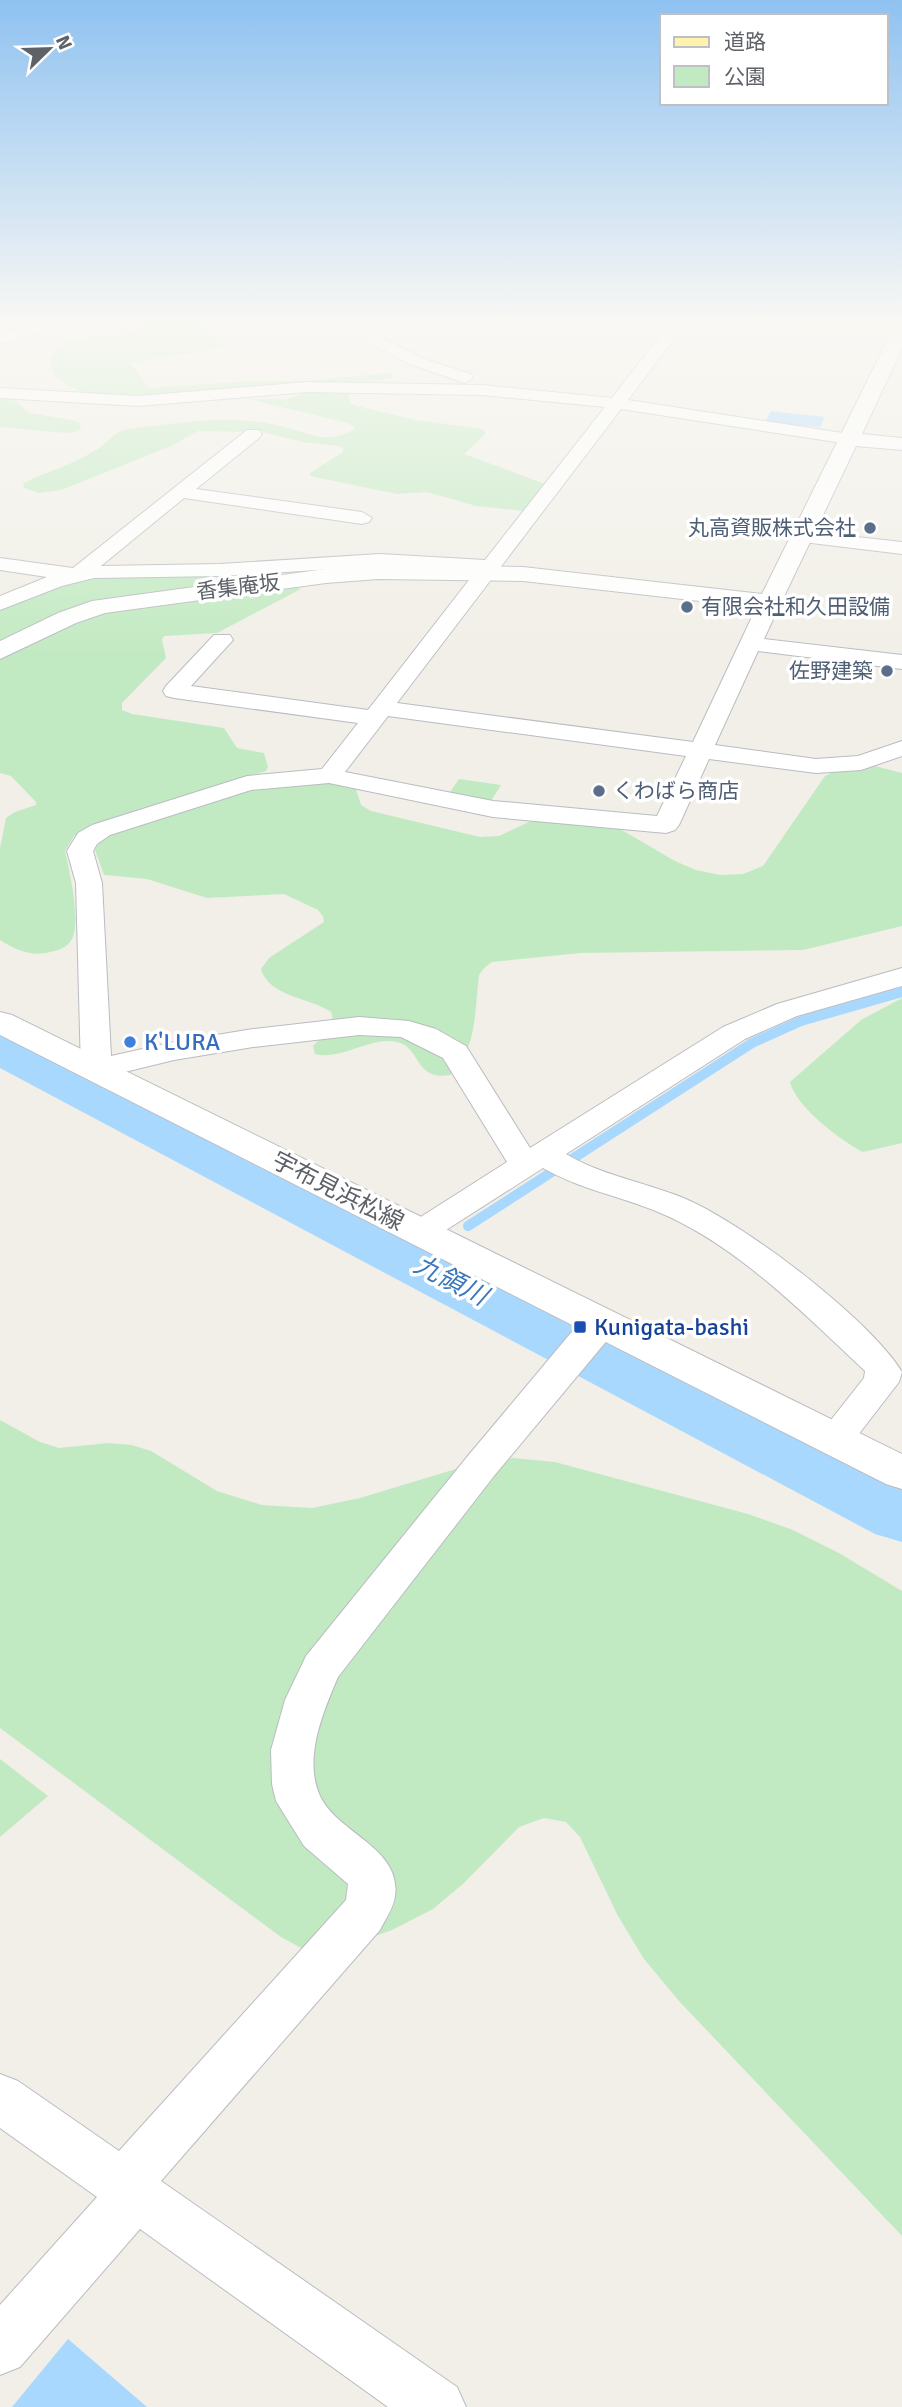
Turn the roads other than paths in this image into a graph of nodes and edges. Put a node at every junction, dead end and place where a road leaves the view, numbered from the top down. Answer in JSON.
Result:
{"nodes":[{"id":1,"x":597,"y":430,"type":"edge"},
{"id":2,"x":792,"y":430,"type":"edge"},
{"id":3,"x":853,"y":430,"type":"edge"},
{"id":4,"x":253,"y":434,"type":"dead end"},
{"id":5,"x":849,"y":439,"type":"junction"},
{"id":6,"x":902,"y":444,"type":"edge"},
{"id":7,"x":180,"y":492,"type":"junction"},
{"id":8,"x":362,"y":518,"type":"dead end"},
{"id":9,"x":802,"y":537,"type":"junction"},
{"id":10,"x":902,"y":548,"type":"edge"},
{"id":11,"x":0,"y":564,"type":"edge"},
{"id":12,"x":489,"y":569,"type":"junction"},
{"id":13,"x":76,"y":575,"type":"junction"},
{"id":14,"x":770,"y":602,"type":"junction"},
{"id":15,"x":0,"y":604,"type":"edge"},
{"id":16,"x":222,"y":640,"type":"dead end"},
{"id":17,"x":751,"y":643,"type":"junction"},
{"id":18,"x":0,"y":651,"type":"edge"},
{"id":19,"x":902,"y":662,"type":"edge"},
{"id":20,"x":378,"y":713,"type":"junction"},
{"id":21,"x":902,"y":748,"type":"edge"},
{"id":22,"x":701,"y":750,"type":"junction"},
{"id":23,"x":329,"y":776,"type":"junction"},
{"id":24,"x":902,"y":977,"type":"edge"},
{"id":25,"x":0,"y":1022,"type":"edge"},
{"id":26,"x":96,"y":1070,"type":"junction"},
{"id":27,"x":549,"y":1163,"type":"junction"},
{"id":28,"x":420,"y":1232,"type":"junction"},
{"id":29,"x":588,"y":1337,"type":"junction"},
{"id":30,"x":893,"y":1375,"type":"edge"},
{"id":31,"x":835,"y":1439,"type":"junction"},
{"id":32,"x":902,"y":1473,"type":"edge"},
{"id":33,"x":0,"y":2098,"type":"edge"},
{"id":34,"x":129,"y":2189,"type":"junction"},
{"id":35,"x":0,"y":2347,"type":"edge"},
{"id":36,"x":430,"y":2405,"type":"edge"}],
"edges":[{"from":1,"to":12,"type":"street"},
{"from":2,"to":5,"type":"street"},
{"from":3,"to":5,"type":"street"},
{"from":4,"to":7,"type":"street"},
{"from":5,"to":6,"type":"street"},
{"from":5,"to":9,"type":"street"},
{"from":7,"to":8,"type":"street"},
{"from":7,"to":13,"type":"street"},
{"from":9,"to":10,"type":"street"},
{"from":9,"to":14,"type":"street"},
{"from":11,"to":13,"type":"street"},
{"from":12,"to":13,"type":"street"},
{"from":12,"to":14,"type":"street","name":"香集庵坂"},
{"from":12,"to":18,"type":"street","name":"香集庵坂"},
{"from":12,"to":20,"type":"street"},
{"from":13,"to":15,"type":"street"},
{"from":14,"to":17,"type":"street"},
{"from":16,"to":20,"type":"street"},
{"from":17,"to":19,"type":"street"},
{"from":17,"to":22,"type":"street"},
{"from":20,"to":22,"type":"street"},
{"from":20,"to":23,"type":"street"},
{"from":21,"to":22,"type":"street"},
{"from":22,"to":23,"type":"street"},
{"from":23,"to":26,"type":"street"},
{"from":24,"to":27,"type":"street"},
{"from":25,"to":26,"type":"street","name":"宇布見浜松線"},
{"from":26,"to":27,"type":"street"},
{"from":26,"to":28,"type":"street","name":"宇布見浜松線"},
{"from":27,"to":28,"type":"street"},
{"from":27,"to":30,"type":"street"},
{"from":28,"to":29,"type":"street","name":"宇布見浜松線"},
{"from":29,"to":31,"type":"street","name":"宇布見浜松線"},
{"from":29,"to":34,"type":"street"},
{"from":30,"to":31,"type":"street"},
{"from":31,"to":32,"type":"street","name":"宇布見浜松線"},
{"from":33,"to":34,"type":"street"},
{"from":34,"to":35,"type":"street"},
{"from":34,"to":36,"type":"street"}]}
